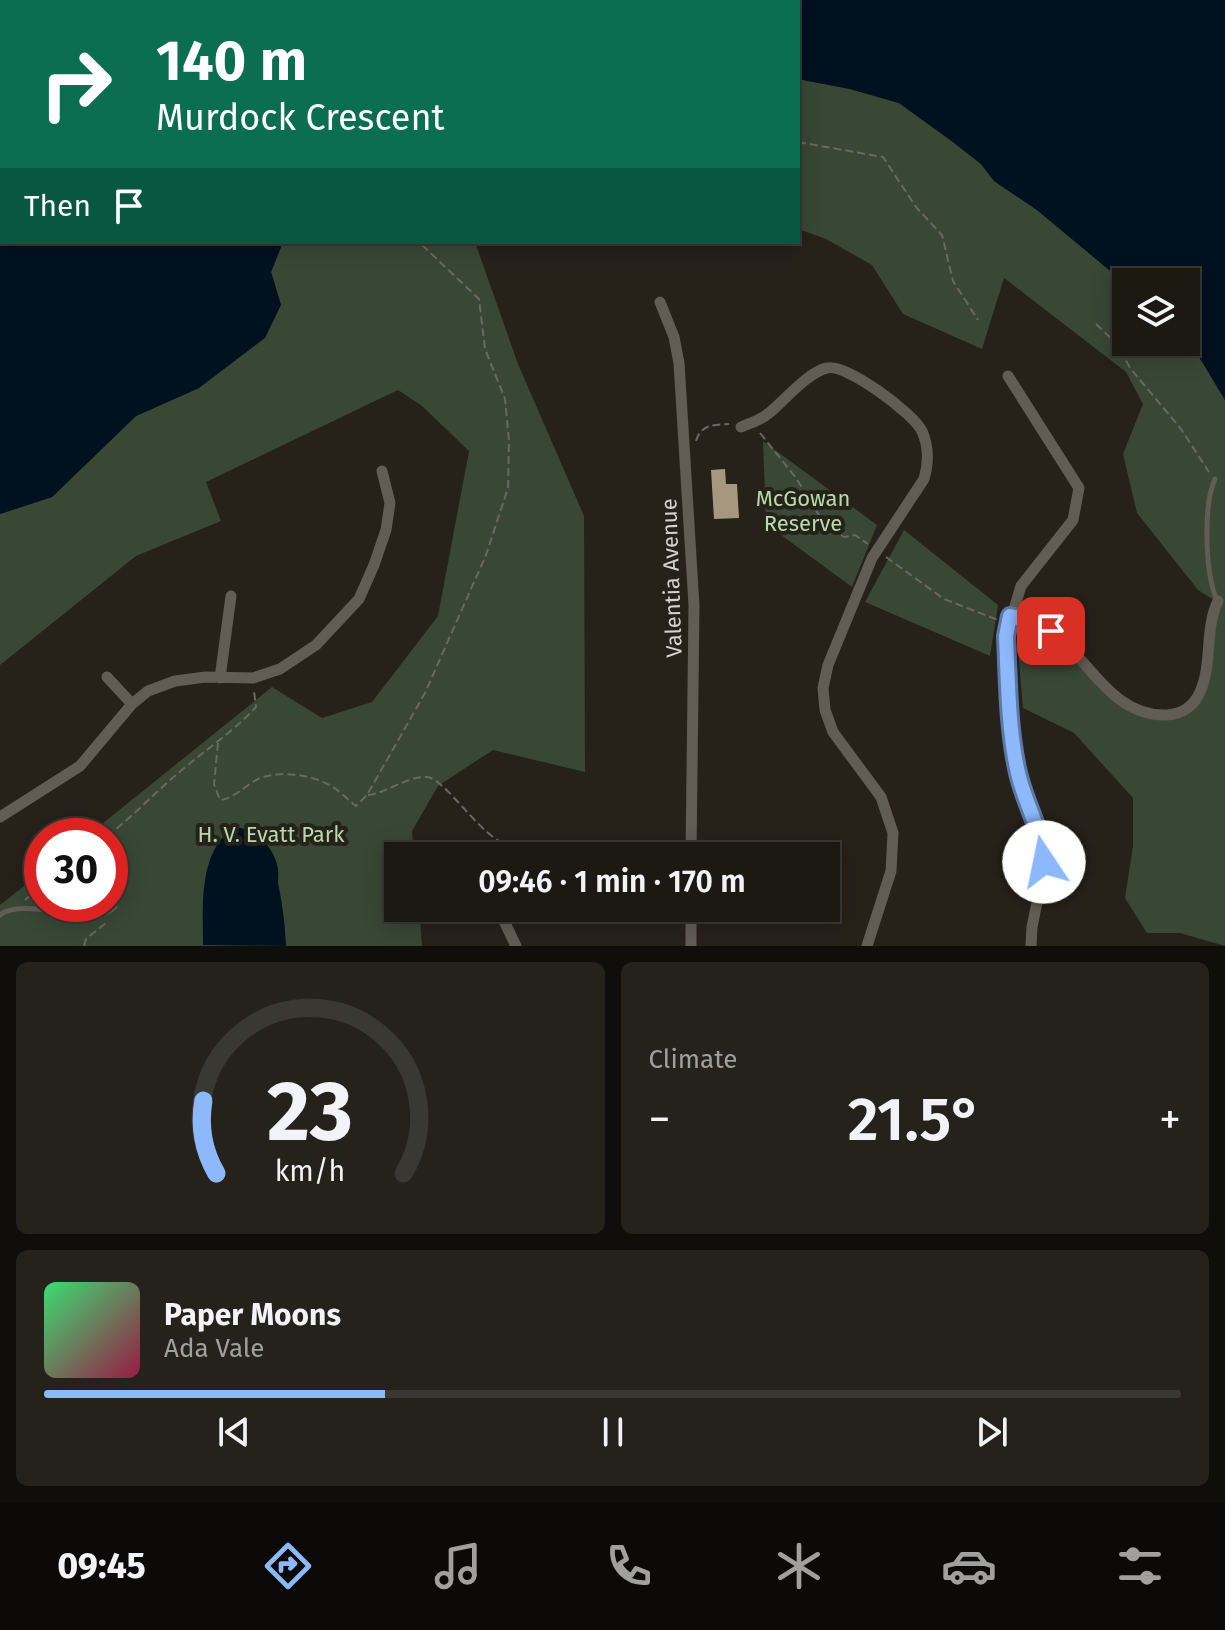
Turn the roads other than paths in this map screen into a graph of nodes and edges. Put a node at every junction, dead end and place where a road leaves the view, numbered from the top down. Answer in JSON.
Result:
{"nodes":[{"id":1,"x":660,"y":302,"type":"dead end"},
{"id":2,"x":1008,"y":376,"type":"dead end"},
{"id":3,"x":741,"y":427,"type":"road end"},
{"id":4,"x":382,"y":471,"type":"dead end"},
{"id":5,"x":1215,"y":479,"type":"road end"},
{"id":6,"x":231,"y":596,"type":"dead end"},
{"id":7,"x":1218,"y":601,"type":"joint"},
{"id":8,"x":1009,"y":620,"type":"junction"},
{"id":9,"x":107,"y":677,"type":"dead end"},
{"id":10,"x":220,"y":678,"type":"junction"},
{"id":11,"x":132,"y":704,"type":"junction"},
{"id":12,"x":0,"y":817,"type":"edge"},
{"id":13,"x":691,"y":842,"type":"edge"},
{"id":14,"x":24,"y":907,"type":"edge"},
{"id":15,"x":0,"y":915,"type":"edge"},
{"id":16,"x":504,"y":922,"type":"edge"},
{"id":17,"x":691,"y":922,"type":"edge"},
{"id":18,"x":516,"y":946,"type":"edge"},
{"id":19,"x":691,"y":946,"type":"edge"},
{"id":20,"x":867,"y":946,"type":"edge"},
{"id":21,"x":1031,"y":946,"type":"edge"}],
"edges":[{"from":1,"to":13,"type":"street","name":"Valentia Avenue"},
{"from":2,"to":8,"type":"street"},
{"from":3,"to":20,"type":"street"},
{"from":4,"to":10,"type":"street"},
{"from":5,"to":7,"type":"lane"},
{"from":6,"to":10,"type":"street"},
{"from":7,"to":8,"type":"street"},
{"from":8,"to":21,"type":"street"},
{"from":9,"to":11,"type":"street"},
{"from":10,"to":11,"type":"street"},
{"from":11,"to":12,"type":"street"},
{"from":14,"to":15,"type":"lane"},
{"from":16,"to":18,"type":"street"},
{"from":17,"to":19,"type":"street"}]}
